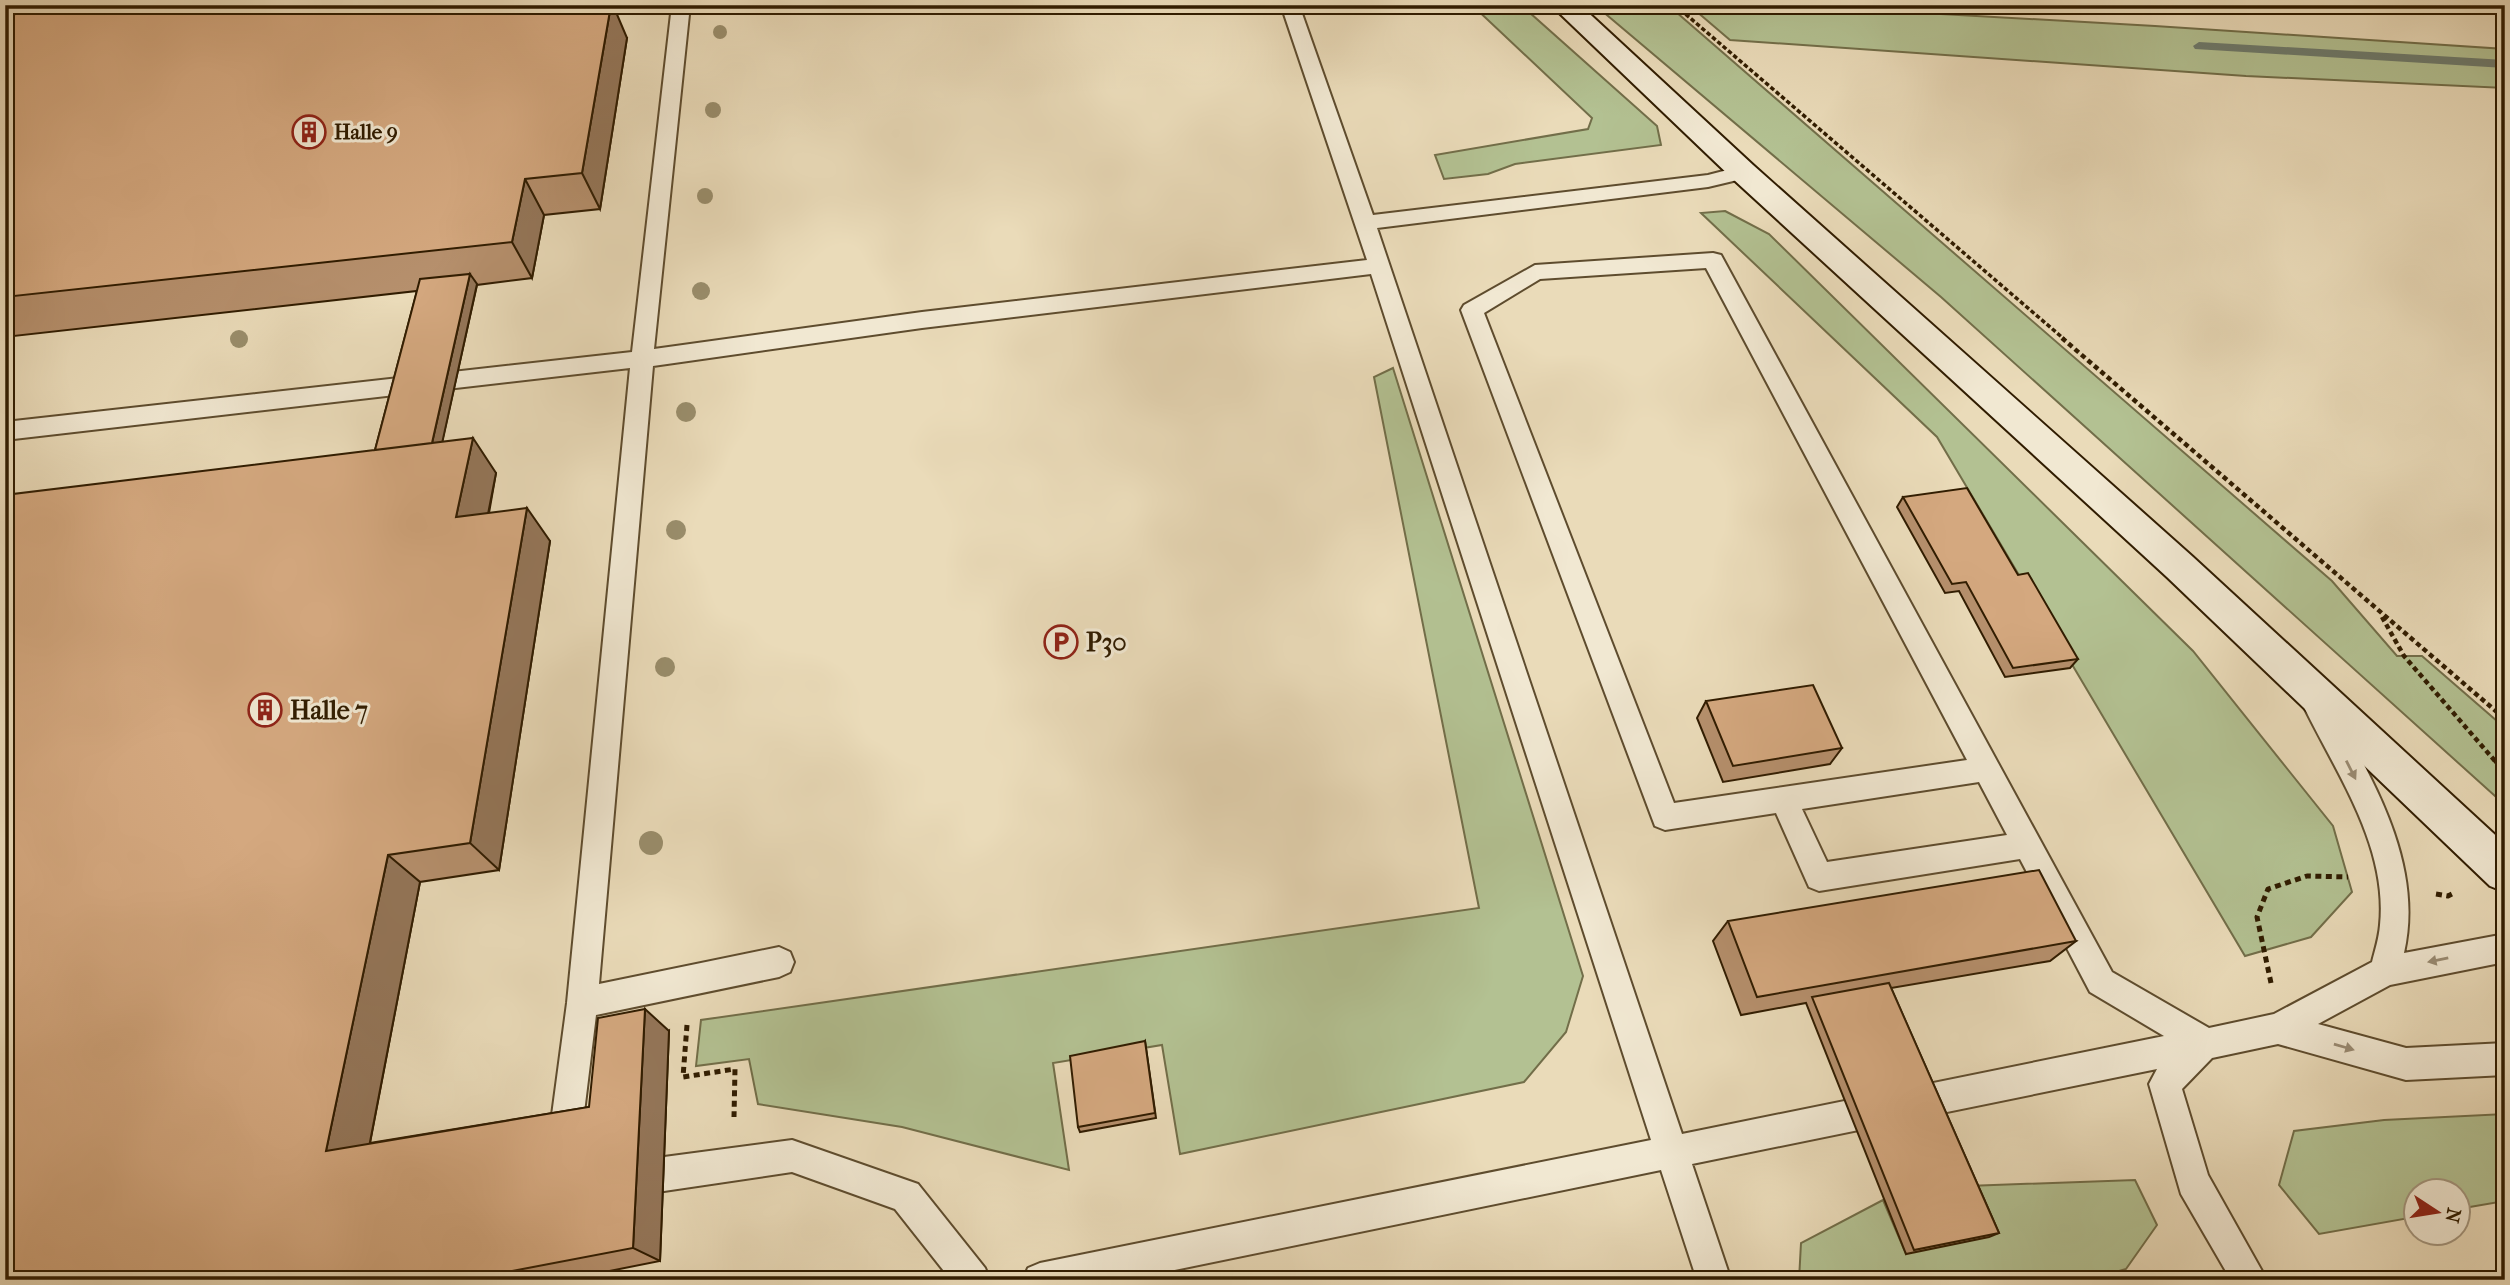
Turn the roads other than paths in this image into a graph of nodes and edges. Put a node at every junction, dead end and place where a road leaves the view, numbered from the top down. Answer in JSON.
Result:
{"nodes":[{"id":1,"x":681,"y":5,"type":"edge"},
{"id":2,"x":1290,"y":5,"type":"edge"},
{"id":3,"x":1564,"y":5,"type":"edge"},
{"id":4,"x":1743,"y":172,"type":"junction"},
{"id":5,"x":1365,"y":223,"type":"junction"},
{"id":6,"x":1379,"y":266,"type":"junction"},
{"id":7,"x":642,"y":359,"type":"junction"},
{"id":8,"x":5,"y":431,"type":"edge"},
{"id":9,"x":2308,"y":687,"type":"junction"},
{"id":10,"x":1986,"y":769,"type":"junction"},
{"id":11,"x":1784,"y":800,"type":"junction"},
{"id":12,"x":2027,"y":845,"type":"junction"},
{"id":13,"x":2505,"y":872,"type":"edge"},
{"id":14,"x":2505,"y":948,"type":"edge"},
{"id":15,"x":779,"y":962,"type":"dead end"},
{"id":16,"x":2385,"y":971,"type":"junction"},
{"id":17,"x":582,"y":1003,"type":"junction"},
{"id":18,"x":2278,"y":1028,"type":"junction"},
{"id":19,"x":2205,"y":1043,"type":"junction"},
{"id":20,"x":2505,"y":1059,"type":"edge"},
{"id":21,"x":1673,"y":1151,"type":"junction"},
{"id":22,"x":561,"y":1168,"type":"edge"},
{"id":23,"x":664,"y":1174,"type":"dead end"},
{"id":24,"x":973,"y":1280,"type":"edge"},
{"id":25,"x":1040,"y":1280,"type":"edge"},
{"id":26,"x":1714,"y":1280,"type":"edge"},
{"id":27,"x":2250,"y":1280,"type":"edge"}],
"edges":[{"from":1,"to":7,"type":"lane"},
{"from":2,"to":5,"type":"lane"},
{"from":3,"to":4,"type":"main road"},
{"from":4,"to":5,"type":"lane"},
{"from":4,"to":9,"type":"main road"},
{"from":5,"to":6,"type":"lane"},
{"from":6,"to":7,"type":"lane"},
{"from":6,"to":21,"type":"lane"},
{"from":7,"to":8,"type":"lane"},
{"from":7,"to":17,"type":"lane"},
{"from":9,"to":13,"type":"main road"},
{"from":9,"to":16,"type":"lane","one_way":true},
{"from":10,"to":11,"type":"lane"},
{"from":10,"to":11,"type":"lane"},
{"from":10,"to":12,"type":"lane"},
{"from":11,"to":12,"type":"lane"},
{"from":12,"to":19,"type":"lane"},
{"from":14,"to":16,"type":"lane","one_way":true},
{"from":15,"to":17,"type":"lane"},
{"from":16,"to":18,"type":"lane"},
{"from":17,"to":22,"type":"lane"},
{"from":18,"to":19,"type":"lane"},
{"from":18,"to":20,"type":"lane","one_way":true},
{"from":19,"to":21,"type":"lane"},
{"from":19,"to":27,"type":"lane"},
{"from":21,"to":25,"type":"lane"},
{"from":21,"to":26,"type":"lane"},
{"from":23,"to":24,"type":"lane"}]}
